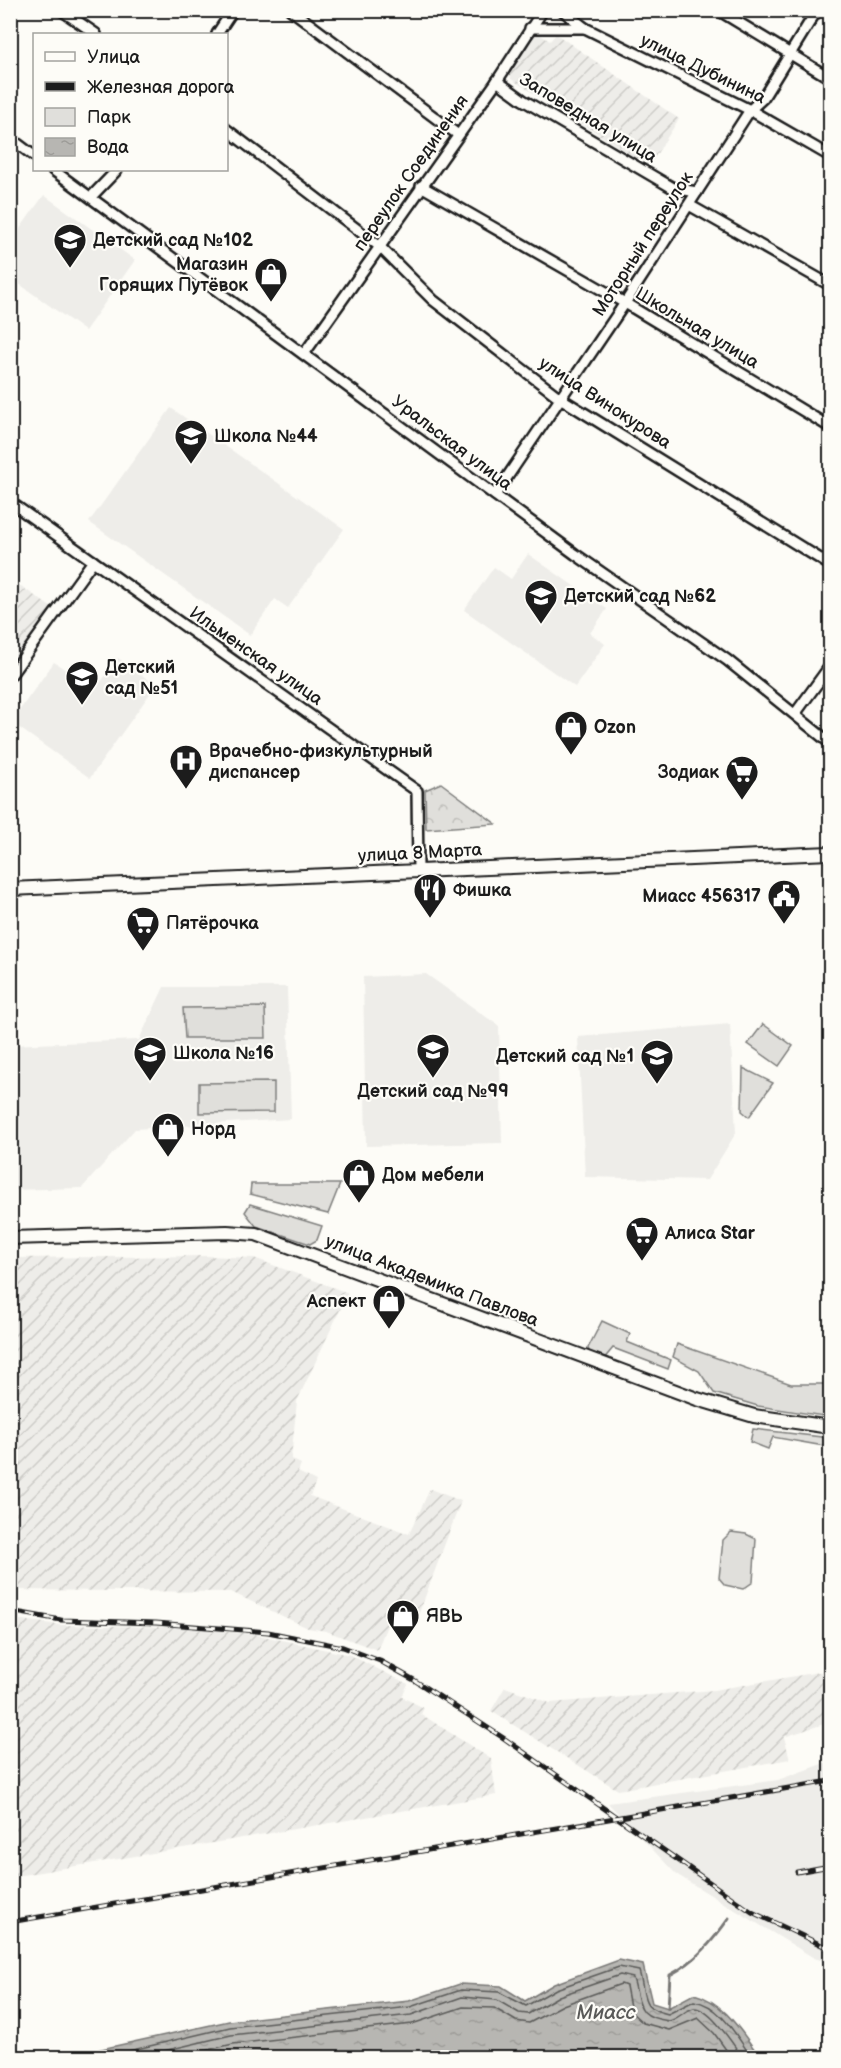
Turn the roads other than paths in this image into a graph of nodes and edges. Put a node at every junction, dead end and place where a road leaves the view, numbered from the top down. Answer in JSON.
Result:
{"nodes":[{"id":1,"x":61,"y":10,"type":"edge"},
{"id":2,"x":232,"y":10,"type":"edge"},
{"id":3,"x":291,"y":10,"type":"edge"},
{"id":4,"x":562,"y":10,"type":"edge"},
{"id":5,"x":718,"y":10,"type":"edge"},
{"id":6,"x":817,"y":10,"type":"edge"},
{"id":7,"x":541,"y":11,"type":"edge"},
{"id":8,"x":531,"y":28,"type":"junction"},
{"id":9,"x":585,"y":28,"type":"junction"},
{"id":10,"x":95,"y":33,"type":"edge"},
{"id":11,"x":218,"y":33,"type":"edge"},
{"id":12,"x":789,"y":54,"type":"junction"},
{"id":13,"x":831,"y":78,"type":"edge"},
{"id":14,"x":497,"y":81,"type":"junction"},
{"id":15,"x":750,"y":110,"type":"junction"},
{"id":16,"x":228,"y":131,"type":"edge"},
{"id":17,"x":457,"y":134,"type":"junction"},
{"id":18,"x":10,"y":138,"type":"edge"},
{"id":19,"x":33,"y":155,"type":"edge"},
{"id":20,"x":831,"y":156,"type":"edge"},
{"id":21,"x":54,"y":171,"type":"edge"},
{"id":22,"x":116,"y":171,"type":"edge"},
{"id":23,"x":421,"y":186,"type":"junction"},
{"id":24,"x":697,"y":192,"type":"junction"},
{"id":25,"x":91,"y":197,"type":"junction"},
{"id":26,"x":689,"y":205,"type":"junction"},
{"id":27,"x":379,"y":246,"type":"junction"},
{"id":28,"x":831,"y":285,"type":"edge"},
{"id":29,"x":625,"y":303,"type":"junction"},
{"id":30,"x":304,"y":354,"type":"junction"},
{"id":31,"x":560,"y":398,"type":"junction"},
{"id":32,"x":831,"y":427,"type":"edge"},
{"id":33,"x":495,"y":495,"type":"junction"},
{"id":34,"x":10,"y":502,"type":"edge"},
{"id":35,"x":93,"y":561,"type":"junction"},
{"id":36,"x":831,"y":565,"type":"edge"},
{"id":37,"x":831,"y":666,"type":"edge"},
{"id":38,"x":10,"y":676,"type":"edge"},
{"id":39,"x":795,"y":714,"type":"junction"},
{"id":40,"x":831,"y":743,"type":"edge"},
{"id":41,"x":831,"y":853,"type":"edge"},
{"id":42,"x":418,"y":870,"type":"junction"},
{"id":43,"x":10,"y":889,"type":"edge"},
{"id":44,"x":10,"y":1238,"type":"edge"},
{"id":45,"x":831,"y":1427,"type":"edge"}],
"edges":[{"from":1,"to":10,"type":"street"},
{"from":2,"to":11,"type":"street"},
{"from":3,"to":17,"type":"street"},
{"from":4,"to":9,"type":"street","name":"улица Дубинина"},
{"from":5,"to":12,"type":"street"},
{"from":6,"to":12,"type":"street","name":"Моторный переулок"},
{"from":7,"to":8,"type":"street","name":"переулок Соединения"},
{"from":8,"to":9,"type":"street"},
{"from":8,"to":14,"type":"street","name":"переулок Соединения"},
{"from":9,"to":15,"type":"street","name":"улица Дубинина"},
{"from":12,"to":13,"type":"street"},
{"from":12,"to":15,"type":"street","name":"Моторный переулок"},
{"from":14,"to":17,"type":"street","name":"переулок Соединения"},
{"from":14,"to":24,"type":"street","name":"Заповедная улица"},
{"from":15,"to":20,"type":"street","name":"улица Дубинина"},
{"from":15,"to":24,"type":"street","name":"Моторный переулок"},
{"from":16,"to":27,"type":"street","name":"улица Винокурова"},
{"from":17,"to":23,"type":"street","name":"переулок Соединения"},
{"from":18,"to":19,"type":"street"},
{"from":21,"to":25,"type":"street","name":"Уральская улица"},
{"from":22,"to":25,"type":"street"},
{"from":23,"to":27,"type":"street","name":"переулок Соединения"},
{"from":23,"to":29,"type":"street","name":"Школьная улица"},
{"from":24,"to":26,"type":"street","name":"Моторный переулок"},
{"from":25,"to":30,"type":"street","name":"Уральская улица"},
{"from":26,"to":28,"type":"street"},
{"from":26,"to":29,"type":"street","name":"Моторный переулок"},
{"from":27,"to":30,"type":"street","name":"переулок Соединения"},
{"from":27,"to":31,"type":"street","name":"улица Винокурова"},
{"from":29,"to":31,"type":"street","name":"Моторный переулок"},
{"from":29,"to":32,"type":"street","name":"Школьная улица"},
{"from":30,"to":33,"type":"street","name":"Уральская улица"},
{"from":31,"to":33,"type":"street","name":"Моторный переулок"},
{"from":31,"to":36,"type":"street","name":"улица Винокурова"},
{"from":33,"to":39,"type":"street","name":"Уральская улица"},
{"from":34,"to":35,"type":"street","name":"Ильменская улица"},
{"from":35,"to":38,"type":"street"},
{"from":35,"to":42,"type":"street","name":"Ильменская улица"},
{"from":37,"to":39,"type":"street"},
{"from":39,"to":40,"type":"street","name":"Уральская улица"},
{"from":41,"to":42,"type":"main road","name":"улица 8 Марта"},
{"from":42,"to":43,"type":"main road","name":"улица 8 Марта"},
{"from":44,"to":45,"type":"main road","name":"улица Академика Павлова"}]}
